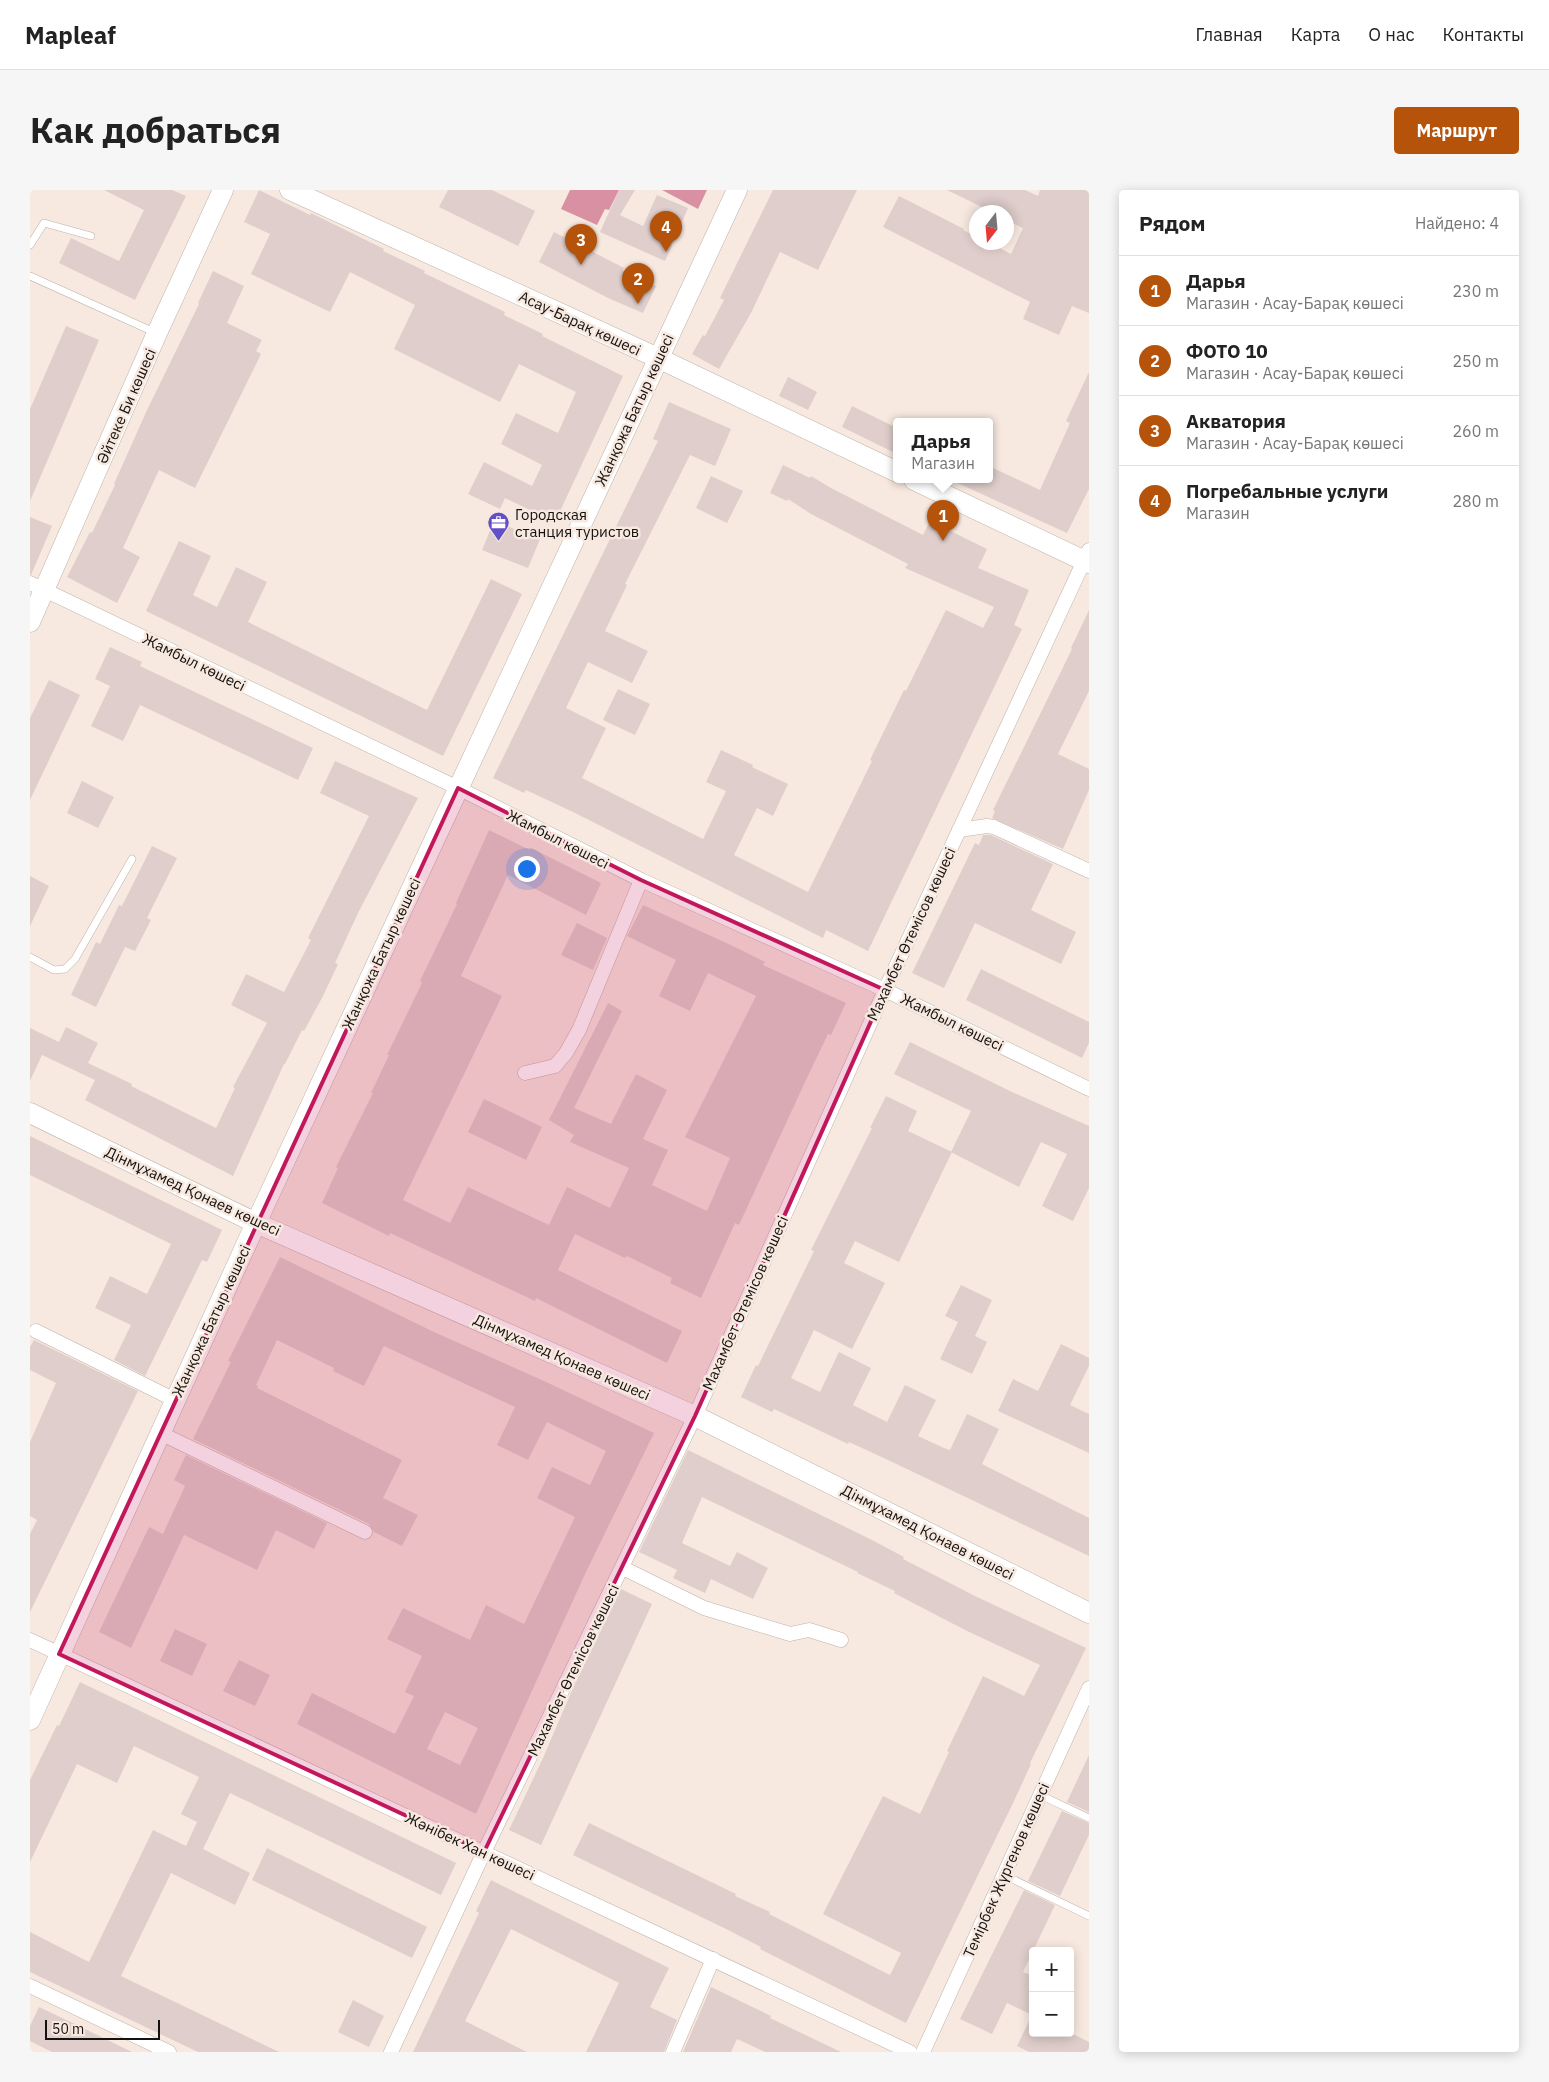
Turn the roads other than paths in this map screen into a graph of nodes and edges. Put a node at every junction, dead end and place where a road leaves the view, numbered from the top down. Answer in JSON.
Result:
{"nodes":[{"id":1,"x":223,"y":190,"type":"edge"},
{"id":2,"x":737,"y":190,"type":"edge"},
{"id":3,"x":299,"y":192,"type":"edge"},
{"id":4,"x":91,"y":236,"type":"dead end"},
{"id":5,"x":30,"y":244,"type":"edge"},
{"id":6,"x":30,"y":276,"type":"edge"},
{"id":7,"x":157,"y":333,"type":"junction"},
{"id":8,"x":658,"y":358,"type":"junction"},
{"id":9,"x":893,"y":470,"type":"edge"},
{"id":10,"x":921,"y":483,"type":"edge"},
{"id":11,"x":1087,"y":558,"type":"edge"},
{"id":12,"x":37,"y":587,"type":"edge"},
{"id":13,"x":30,"y":622,"type":"edge"},
{"id":14,"x":458,"y":788,"type":"junction"},
{"id":15,"x":959,"y":830,"type":"junction"},
{"id":16,"x":132,"y":860,"type":"dead end"},
{"id":17,"x":1089,"y":871,"type":"edge"},
{"id":18,"x":641,"y":880,"type":"junction"},
{"id":19,"x":30,"y":957,"type":"edge"},
{"id":20,"x":885,"y":990,"type":"junction"},
{"id":21,"x":525,"y":1073,"type":"dead end"},
{"id":22,"x":1089,"y":1089,"type":"edge"},
{"id":23,"x":30,"y":1113,"type":"edge"},
{"id":24,"x":256,"y":1222,"type":"junction"},
{"id":25,"x":36,"y":1331,"type":"dead end"},
{"id":26,"x":175,"y":1400,"type":"junction"},
{"id":27,"x":695,"y":1416,"type":"junction"},
{"id":28,"x":160,"y":1432,"type":"junction"},
{"id":29,"x":365,"y":1532,"type":"dead end"},
{"id":30,"x":622,"y":1568,"type":"junction"},
{"id":31,"x":1089,"y":1612,"type":"edge"},
{"id":32,"x":30,"y":1640,"type":"edge"},
{"id":33,"x":841,"y":1640,"type":"dead end"},
{"id":34,"x":59,"y":1654,"type":"junction"},
{"id":35,"x":1089,"y":1688,"type":"edge"},
{"id":36,"x":30,"y":1720,"type":"edge"},
{"id":37,"x":1040,"y":1795,"type":"junction"},
{"id":38,"x":1089,"y":1818,"type":"edge"},
{"id":39,"x":484,"y":1852,"type":"junction"},
{"id":40,"x":1004,"y":1875,"type":"junction"},
{"id":41,"x":1089,"y":1916,"type":"edge"},
{"id":42,"x":713,"y":1959,"type":"junction"},
{"id":43,"x":30,"y":1986,"type":"edge"},
{"id":44,"x":169,"y":2052,"type":"edge"},
{"id":45,"x":392,"y":2052,"type":"edge"},
{"id":46,"x":673,"y":2052,"type":"edge"},
{"id":47,"x":910,"y":2052,"type":"edge"},
{"id":48,"x":924,"y":2052,"type":"edge"}],
"edges":[{"from":1,"to":7,"type":"street","name":"Әйтеке Би көшесі"},
{"from":2,"to":8,"type":"street","name":"Жанқожа Батыр көшесі"},
{"from":3,"to":8,"type":"street","name":"Асау-Барақ көшесі"},
{"from":4,"to":5,"type":"lane"},
{"from":6,"to":7,"type":"lane"},
{"from":7,"to":12,"type":"street","name":"Әйтеке Би көшесі"},
{"from":8,"to":9,"type":"street","name":"Асау-Барақ көшесі"},
{"from":8,"to":14,"type":"street","name":"Жанқожа Батыр көшесі"},
{"from":10,"to":11,"type":"street"},
{"from":11,"to":15,"type":"street","name":"Махамбет Өтемісов көшесі"},
{"from":12,"to":13,"type":"street","name":"Әйтеке Би көшесі"},
{"from":12,"to":14,"type":"street","name":"Жамбыл көшесі"},
{"from":14,"to":18,"type":"street","name":"Жамбыл көшесі"},
{"from":14,"to":24,"type":"street","name":"Жанқожа Батыр көшесі"},
{"from":15,"to":17,"type":"street"},
{"from":15,"to":20,"type":"street","name":"Махамбет Өтемісов көшесі"},
{"from":16,"to":19,"type":"lane"},
{"from":18,"to":20,"type":"street","name":"Жамбыл көшесі"},
{"from":18,"to":21,"type":"street"},
{"from":20,"to":22,"type":"street","name":"Жамбыл көшесі"},
{"from":20,"to":27,"type":"street","name":"Махамбет Өтемісов көшесі"},
{"from":23,"to":24,"type":"street","name":"Дінмұхамед Қонаев көшесі"},
{"from":24,"to":26,"type":"street","name":"Жанқожа Батыр көшесі"},
{"from":24,"to":27,"type":"street","name":"Дінмұхамед Қонаев көшесі"},
{"from":25,"to":26,"type":"street"},
{"from":26,"to":28,"type":"street","name":"Жанқожа Батыр көшесі"},
{"from":27,"to":30,"type":"street","name":"Махамбет Өтемісов көшесі"},
{"from":27,"to":31,"type":"street","name":"Дінмұхамед Қонаев көшесі"},
{"from":28,"to":29,"type":"street"},
{"from":28,"to":34,"type":"street","name":"Жанқожа Батыр көшесі"},
{"from":30,"to":33,"type":"street"},
{"from":30,"to":39,"type":"street","name":"Махамбет Өтемісов көшесі"},
{"from":32,"to":34,"type":"street","name":"Жәнібек Хан көшесі"},
{"from":34,"to":36,"type":"street","name":"Жанқожа Батыр көшесі"},
{"from":34,"to":39,"type":"street","name":"Жәнібек Хан көшесі"},
{"from":35,"to":37,"type":"street","name":"Темірбек Жүргенов көшесі"},
{"from":37,"to":38,"type":"lane"},
{"from":37,"to":40,"type":"street","name":"Темірбек Жүргенов көшесі"},
{"from":39,"to":42,"type":"street","name":"Жәнібек Хан көшесі"},
{"from":39,"to":45,"type":"street","name":"Махамбет Өтемісов көшесі"},
{"from":40,"to":41,"type":"lane"},
{"from":40,"to":48,"type":"street","name":"Темірбек Жүргенов көшесі"},
{"from":42,"to":46,"type":"street"},
{"from":42,"to":47,"type":"street","name":"Жәнібек Хан көшесі"},
{"from":43,"to":44,"type":"street"}]}
